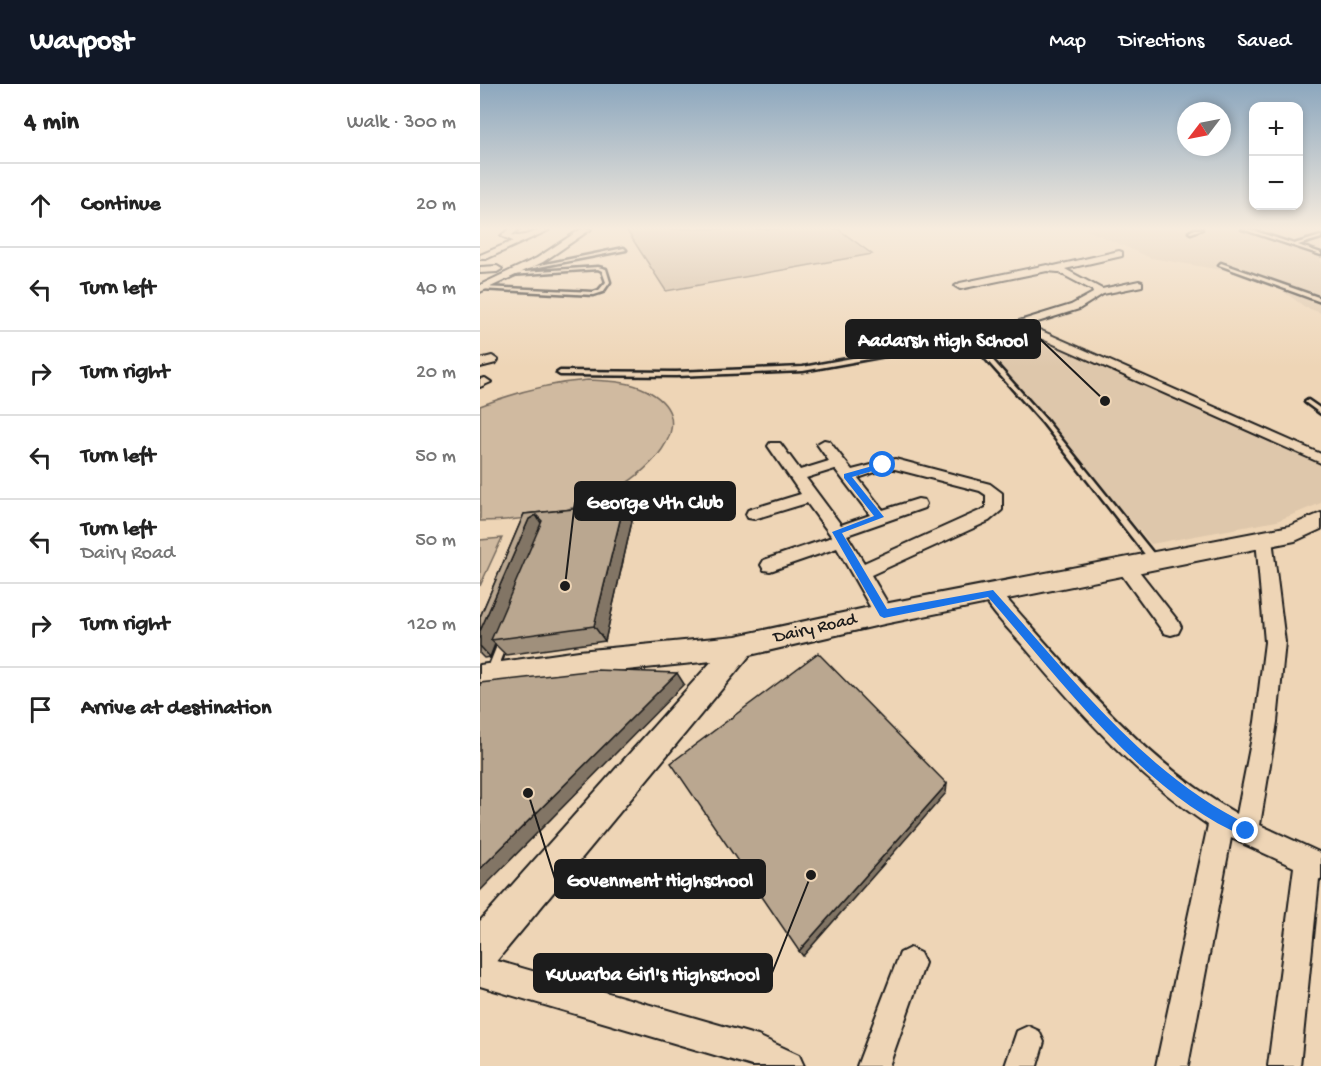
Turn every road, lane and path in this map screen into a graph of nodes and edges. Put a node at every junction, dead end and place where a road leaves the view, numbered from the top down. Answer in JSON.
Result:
{"nodes":[{"id":1,"x":495,"y":275,"type":"edge"},
{"id":2,"x":509,"y":275,"type":"edge"},
{"id":3,"x":606,"y":275,"type":"edge"},
{"id":4,"x":1014,"y":275,"type":"edge"},
{"id":5,"x":1067,"y":275,"type":"edge"},
{"id":6,"x":1251,"y":275,"type":"edge"},
{"id":7,"x":493,"y":283,"type":"junction"},
{"id":8,"x":1139,"y":284,"type":"dead end"},
{"id":9,"x":960,"y":286,"type":"dead end"},
{"id":10,"x":481,"y":289,"type":"edge"},
{"id":11,"x":1099,"y":292,"type":"junction"},
{"id":12,"x":1321,"y":300,"type":"edge"},
{"id":13,"x":1020,"y":324,"type":"junction"},
{"id":14,"x":969,"y":337,"type":"junction"},
{"id":15,"x":560,"y":373,"type":"dead end"},
{"id":16,"x":1308,"y":402,"type":"dead end"},
{"id":17,"x":1321,"y":412,"type":"edge"},
{"id":18,"x":824,"y":444,"type":"dead end"},
{"id":19,"x":775,"y":446,"type":"dead end"},
{"id":20,"x":1321,"y":459,"type":"edge"},
{"id":21,"x":842,"y":469,"type":"junction"},
{"id":22,"x":797,"y":476,"type":"junction"},
{"id":23,"x":811,"y":496,"type":"junction"},
{"id":24,"x":918,"y":504,"type":"dead end"},
{"id":25,"x":754,"y":514,"type":"dead end"},
{"id":26,"x":880,"y":517,"type":"junction"},
{"id":27,"x":1320,"y":522,"type":"edge"},
{"id":28,"x":839,"y":536,"type":"junction"},
{"id":29,"x":1264,"y":539,"type":"junction"},
{"id":30,"x":1154,"y":561,"type":"junction"},
{"id":31,"x":770,"y":565,"type":"dead end"},
{"id":32,"x":1125,"y":566,"type":"junction"},
{"id":33,"x":862,"y":571,"type":"junction"},
{"id":34,"x":990,"y":593,"type":"junction"},
{"id":35,"x":884,"y":614,"type":"junction"},
{"id":36,"x":1171,"y":627,"type":"dead end"},
{"id":37,"x":507,"y":633,"type":"edge"},
{"id":38,"x":742,"y":645,"type":"junction"},
{"id":39,"x":485,"y":676,"type":"edge"},
{"id":40,"x":1234,"y":825,"type":"junction"},
{"id":41,"x":1315,"y":863,"type":"edge"},
{"id":42,"x":480,"y":950,"type":"edge"},
{"id":43,"x":910,"y":963,"type":"dead end"},
{"id":44,"x":480,"y":971,"type":"edge"},
{"id":45,"x":748,"y":1059,"type":"edge"},
{"id":46,"x":788,"y":1066,"type":"edge"},
{"id":47,"x":873,"y":1066,"type":"edge"},
{"id":48,"x":1172,"y":1066,"type":"edge"},
{"id":49,"x":1284,"y":1066,"type":"edge"}],
"edges":[{"from":1,"to":7,"type":"street"},
{"from":2,"to":7,"type":"street"},
{"from":3,"to":10,"type":"lane"},
{"from":4,"to":9,"type":"street"},
{"from":5,"to":11,"type":"street"},
{"from":6,"to":12,"type":"lane"},
{"from":7,"to":10,"type":"street"},
{"from":8,"to":11,"type":"street"},
{"from":11,"to":13,"type":"street"},
{"from":13,"to":14,"type":"lane"},
{"from":13,"to":20,"type":"street"},
{"from":14,"to":15,"type":"lane"},
{"from":14,"to":30,"type":"lane"},
{"from":16,"to":17,"type":"lane"},
{"from":18,"to":21,"type":"street"},
{"from":19,"to":22,"type":"street"},
{"from":21,"to":22,"type":"street"},
{"from":21,"to":26,"type":"street"},
{"from":21,"to":33,"type":"street"},
{"from":22,"to":23,"type":"street"},
{"from":23,"to":25,"type":"street"},
{"from":23,"to":28,"type":"street"},
{"from":24,"to":26,"type":"street"},
{"from":26,"to":28,"type":"street"},
{"from":27,"to":29,"type":"street","name":"Dairy Road"},
{"from":28,"to":31,"type":"street"},
{"from":28,"to":33,"type":"street"},
{"from":29,"to":30,"type":"street","name":"Dairy Road"},
{"from":29,"to":40,"type":"street"},
{"from":30,"to":32,"type":"street","name":"Dairy Road"},
{"from":32,"to":34,"type":"street","name":"Dairy Road"},
{"from":32,"to":36,"type":"street"},
{"from":33,"to":35,"type":"street"},
{"from":34,"to":35,"type":"street","name":"Dairy Road"},
{"from":34,"to":40,"type":"street"},
{"from":35,"to":38,"type":"street","name":"Dairy Road"},
{"from":37,"to":39,"type":"lane"},
{"from":38,"to":39,"type":"street","name":"Dairy Road"},
{"from":38,"to":42,"type":"street"},
{"from":40,"to":41,"type":"street"},
{"from":40,"to":48,"type":"street"},
{"from":41,"to":49,"type":"street"},
{"from":43,"to":47,"type":"street"},
{"from":44,"to":45,"type":"street"},
{"from":45,"to":46,"type":"street"}]}
